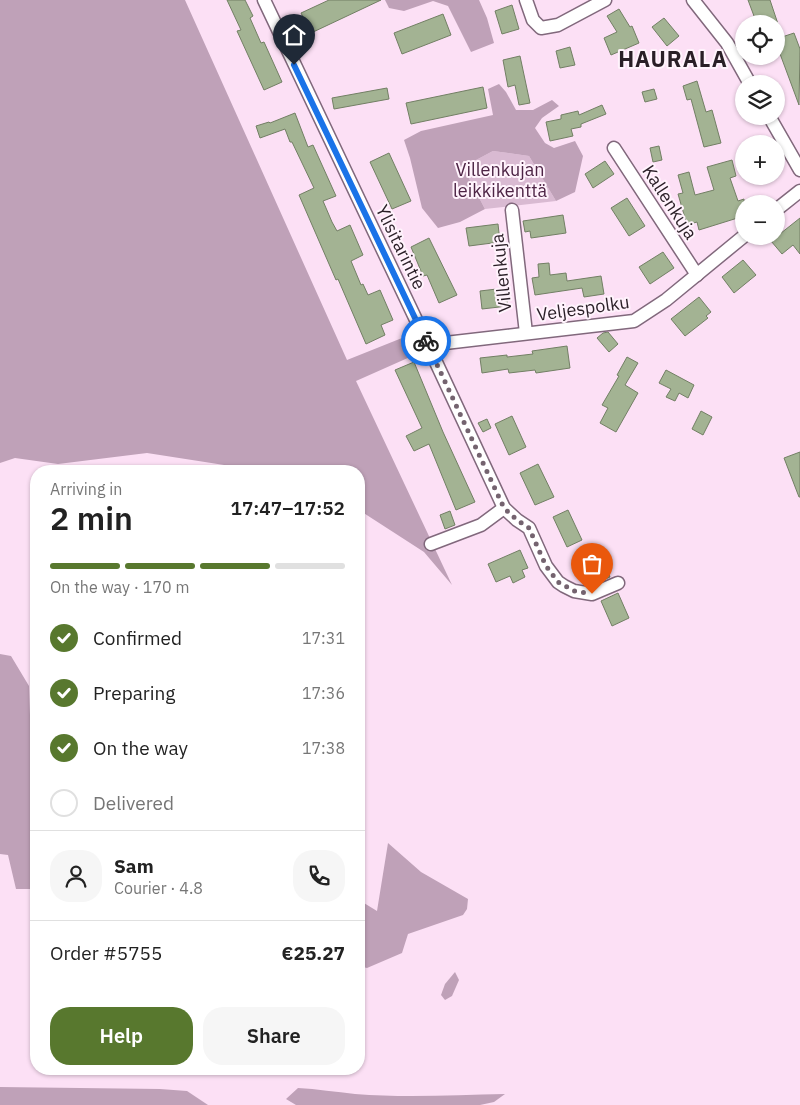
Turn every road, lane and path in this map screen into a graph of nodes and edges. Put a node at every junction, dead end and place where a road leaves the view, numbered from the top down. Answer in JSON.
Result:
{"nodes":[{"id":1,"x":264,"y":0,"type":"edge"},
{"id":2,"x":526,"y":0,"type":"edge"},
{"id":3,"x":606,"y":0,"type":"edge"},
{"id":4,"x":693,"y":0,"type":"edge"},
{"id":5,"x":745,"y":75,"type":"edge"},
{"id":6,"x":774,"y":125,"type":"edge"},
{"id":7,"x":614,"y":148,"type":"dead end"},
{"id":8,"x":800,"y":170,"type":"edge"},
{"id":9,"x":800,"y":191,"type":"edge"},
{"id":10,"x":785,"y":203,"type":"edge"},
{"id":11,"x":512,"y":210,"type":"dead end"},
{"id":12,"x":735,"y":243,"type":"edge"},
{"id":13,"x":697,"y":275,"type":"junction"},
{"id":14,"x":526,"y":333,"type":"junction"},
{"id":15,"x":428,"y":345,"type":"junction"},
{"id":16,"x":504,"y":508,"type":"junction"},
{"id":17,"x":431,"y":544,"type":"dead end"},
{"id":18,"x":618,"y":583,"type":"dead end"}],
"edges":[{"from":1,"to":15,"type":"street","name":"Ylisitarintie"},
{"from":2,"to":3,"type":"street"},
{"from":4,"to":5,"type":"street"},
{"from":6,"to":8,"type":"street"},
{"from":7,"to":13,"type":"street","name":"Kallenkuja"},
{"from":9,"to":10,"type":"street"},
{"from":11,"to":14,"type":"street","name":"Villenkuja"},
{"from":12,"to":13,"type":"street","name":"Veljespolku"},
{"from":13,"to":14,"type":"street","name":"Veljespolku"},
{"from":14,"to":15,"type":"street","name":"Veljespolku"},
{"from":15,"to":16,"type":"street","name":"Ylisitarintie"},
{"from":16,"to":17,"type":"street"},
{"from":16,"to":18,"type":"street","name":"Ylisitarintie"}]}
